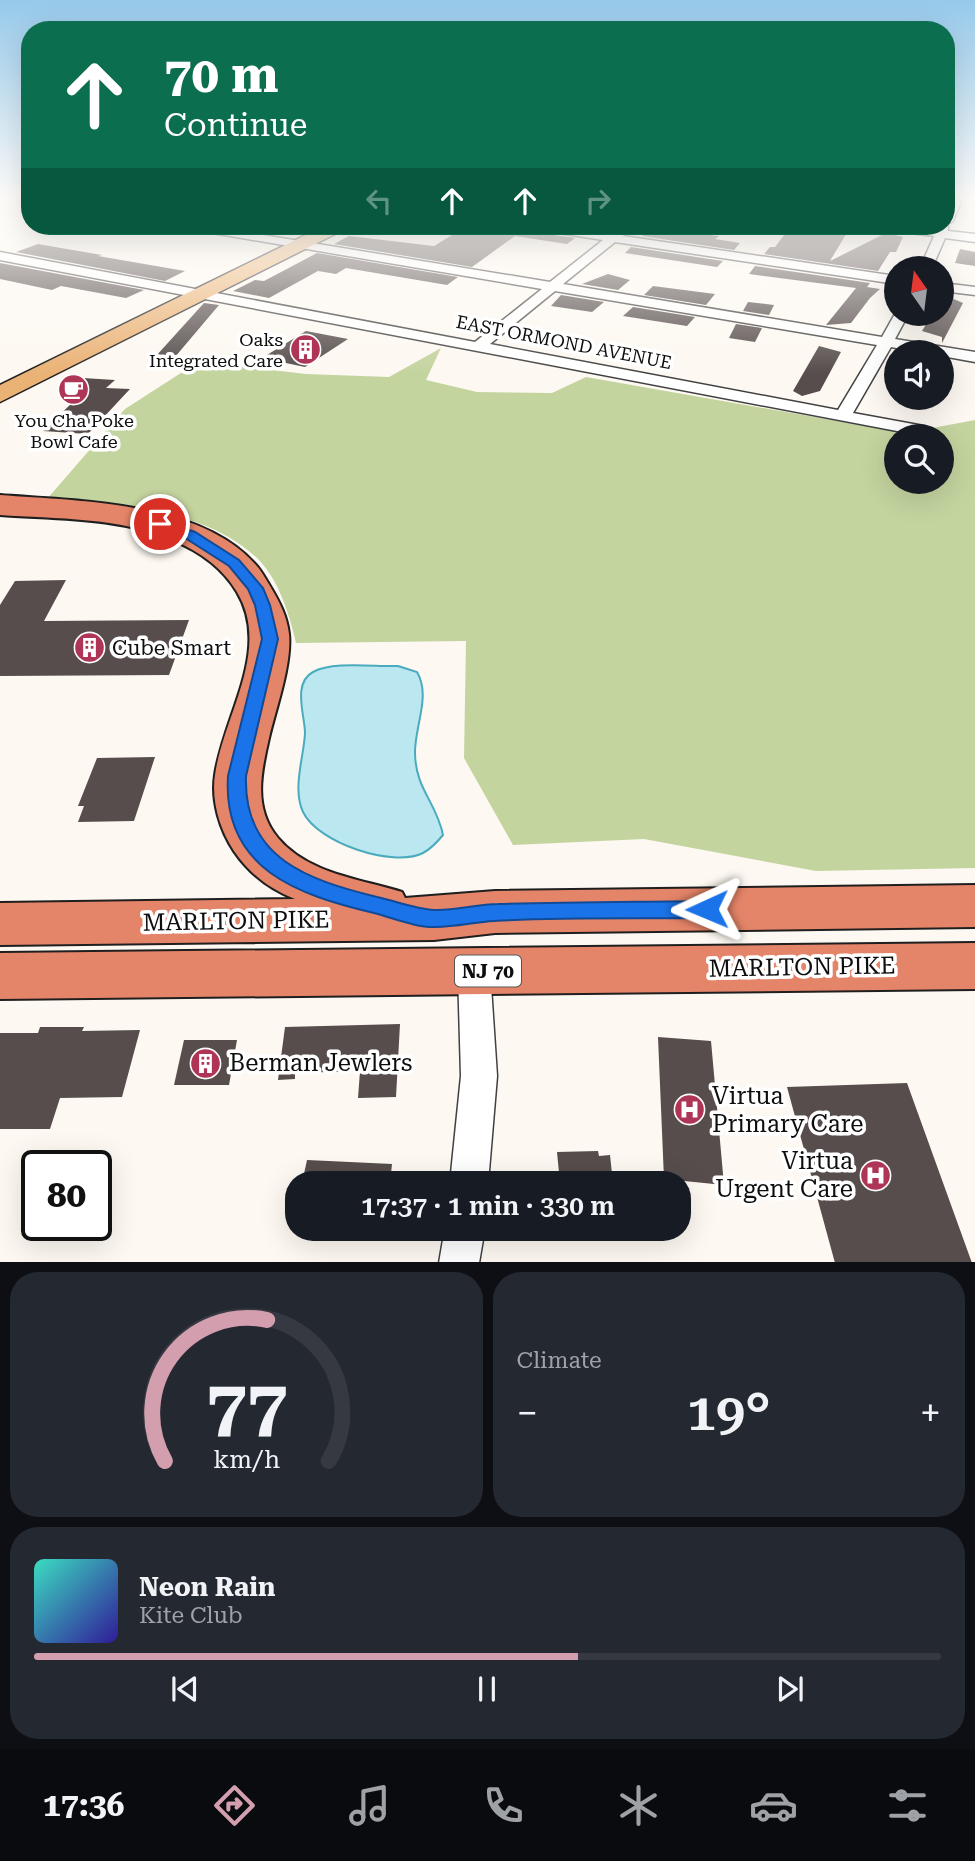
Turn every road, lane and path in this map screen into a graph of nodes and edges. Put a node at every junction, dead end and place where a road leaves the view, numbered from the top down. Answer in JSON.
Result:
{"nodes":[{"id":1,"x":0,"y":256,"type":"edge"},
{"id":2,"x":265,"y":256,"type":"edge"},
{"id":3,"x":367,"y":256,"type":"edge"},
{"id":4,"x":591,"y":256,"type":"edge"},
{"id":5,"x":734,"y":256,"type":"edge"},
{"id":6,"x":884,"y":278,"type":"edge"},
{"id":7,"x":552,"y":287,"type":"junction"},
{"id":8,"x":954,"y":288,"type":"edge"},
{"id":9,"x":975,"y":291,"type":"edge"},
{"id":10,"x":193,"y":292,"type":"junction"},
{"id":11,"x":884,"y":342,"type":"edge"},
{"id":12,"x":884,"y":345,"type":"edge"},
{"id":13,"x":478,"y":347,"type":"junction"},
{"id":14,"x":954,"y":353,"type":"edge"},
{"id":15,"x":975,"y":357,"type":"edge"},
{"id":16,"x":0,"y":379,"type":"edge"},
{"id":17,"x":0,"y":395,"type":"edge"},
{"id":18,"x":842,"y":416,"type":"junction"},
{"id":19,"x":885,"y":424,"type":"edge"},
{"id":20,"x":0,"y":505,"type":"edge"},
{"id":21,"x":975,"y":906,"type":"edge"},
{"id":22,"x":434,"y":919,"type":"junction"},
{"id":23,"x":0,"y":924,"type":"edge"},
{"id":24,"x":975,"y":966,"type":"edge"},
{"id":25,"x":474,"y":971,"type":"junction"},
{"id":26,"x":0,"y":976,"type":"edge"},
{"id":27,"x":470,"y":1171,"type":"edge"},
{"id":28,"x":463,"y":1241,"type":"edge"},
{"id":29,"x":459,"y":1262,"type":"edge"}],
"edges":[{"from":1,"to":10,"type":"street","name":"EAST ORMOND AVENUE"},
{"from":2,"to":10,"type":"main road"},
{"from":3,"to":7,"type":"street"},
{"from":4,"to":7,"type":"street"},
{"from":5,"to":6,"type":"street"},
{"from":7,"to":11,"type":"street"},
{"from":7,"to":13,"type":"street"},
{"from":8,"to":9,"type":"street"},
{"from":10,"to":13,"type":"street","name":"EAST ORMOND AVENUE"},
{"from":10,"to":16,"type":"main road"},
{"from":10,"to":17,"type":"main road"},
{"from":12,"to":18,"type":"street"},
{"from":13,"to":18,"type":"street","name":"EAST ORMOND AVENUE"},
{"from":14,"to":15,"type":"street"},
{"from":18,"to":19,"type":"street","name":"EAST ORMOND AVENUE"},
{"from":20,"to":22,"type":"highway"},
{"from":21,"to":22,"type":"highway","name":"MARLTON PIKE"},
{"from":22,"to":23,"type":"highway","name":"MARLTON PIKE"},
{"from":24,"to":25,"type":"highway","name":"MARLTON PIKE","number":"NJ 70"},
{"from":25,"to":26,"type":"highway","name":"MARLTON PIKE","number":"NJ 70"},
{"from":25,"to":27,"type":"street"},
{"from":28,"to":29,"type":"street"}]}
